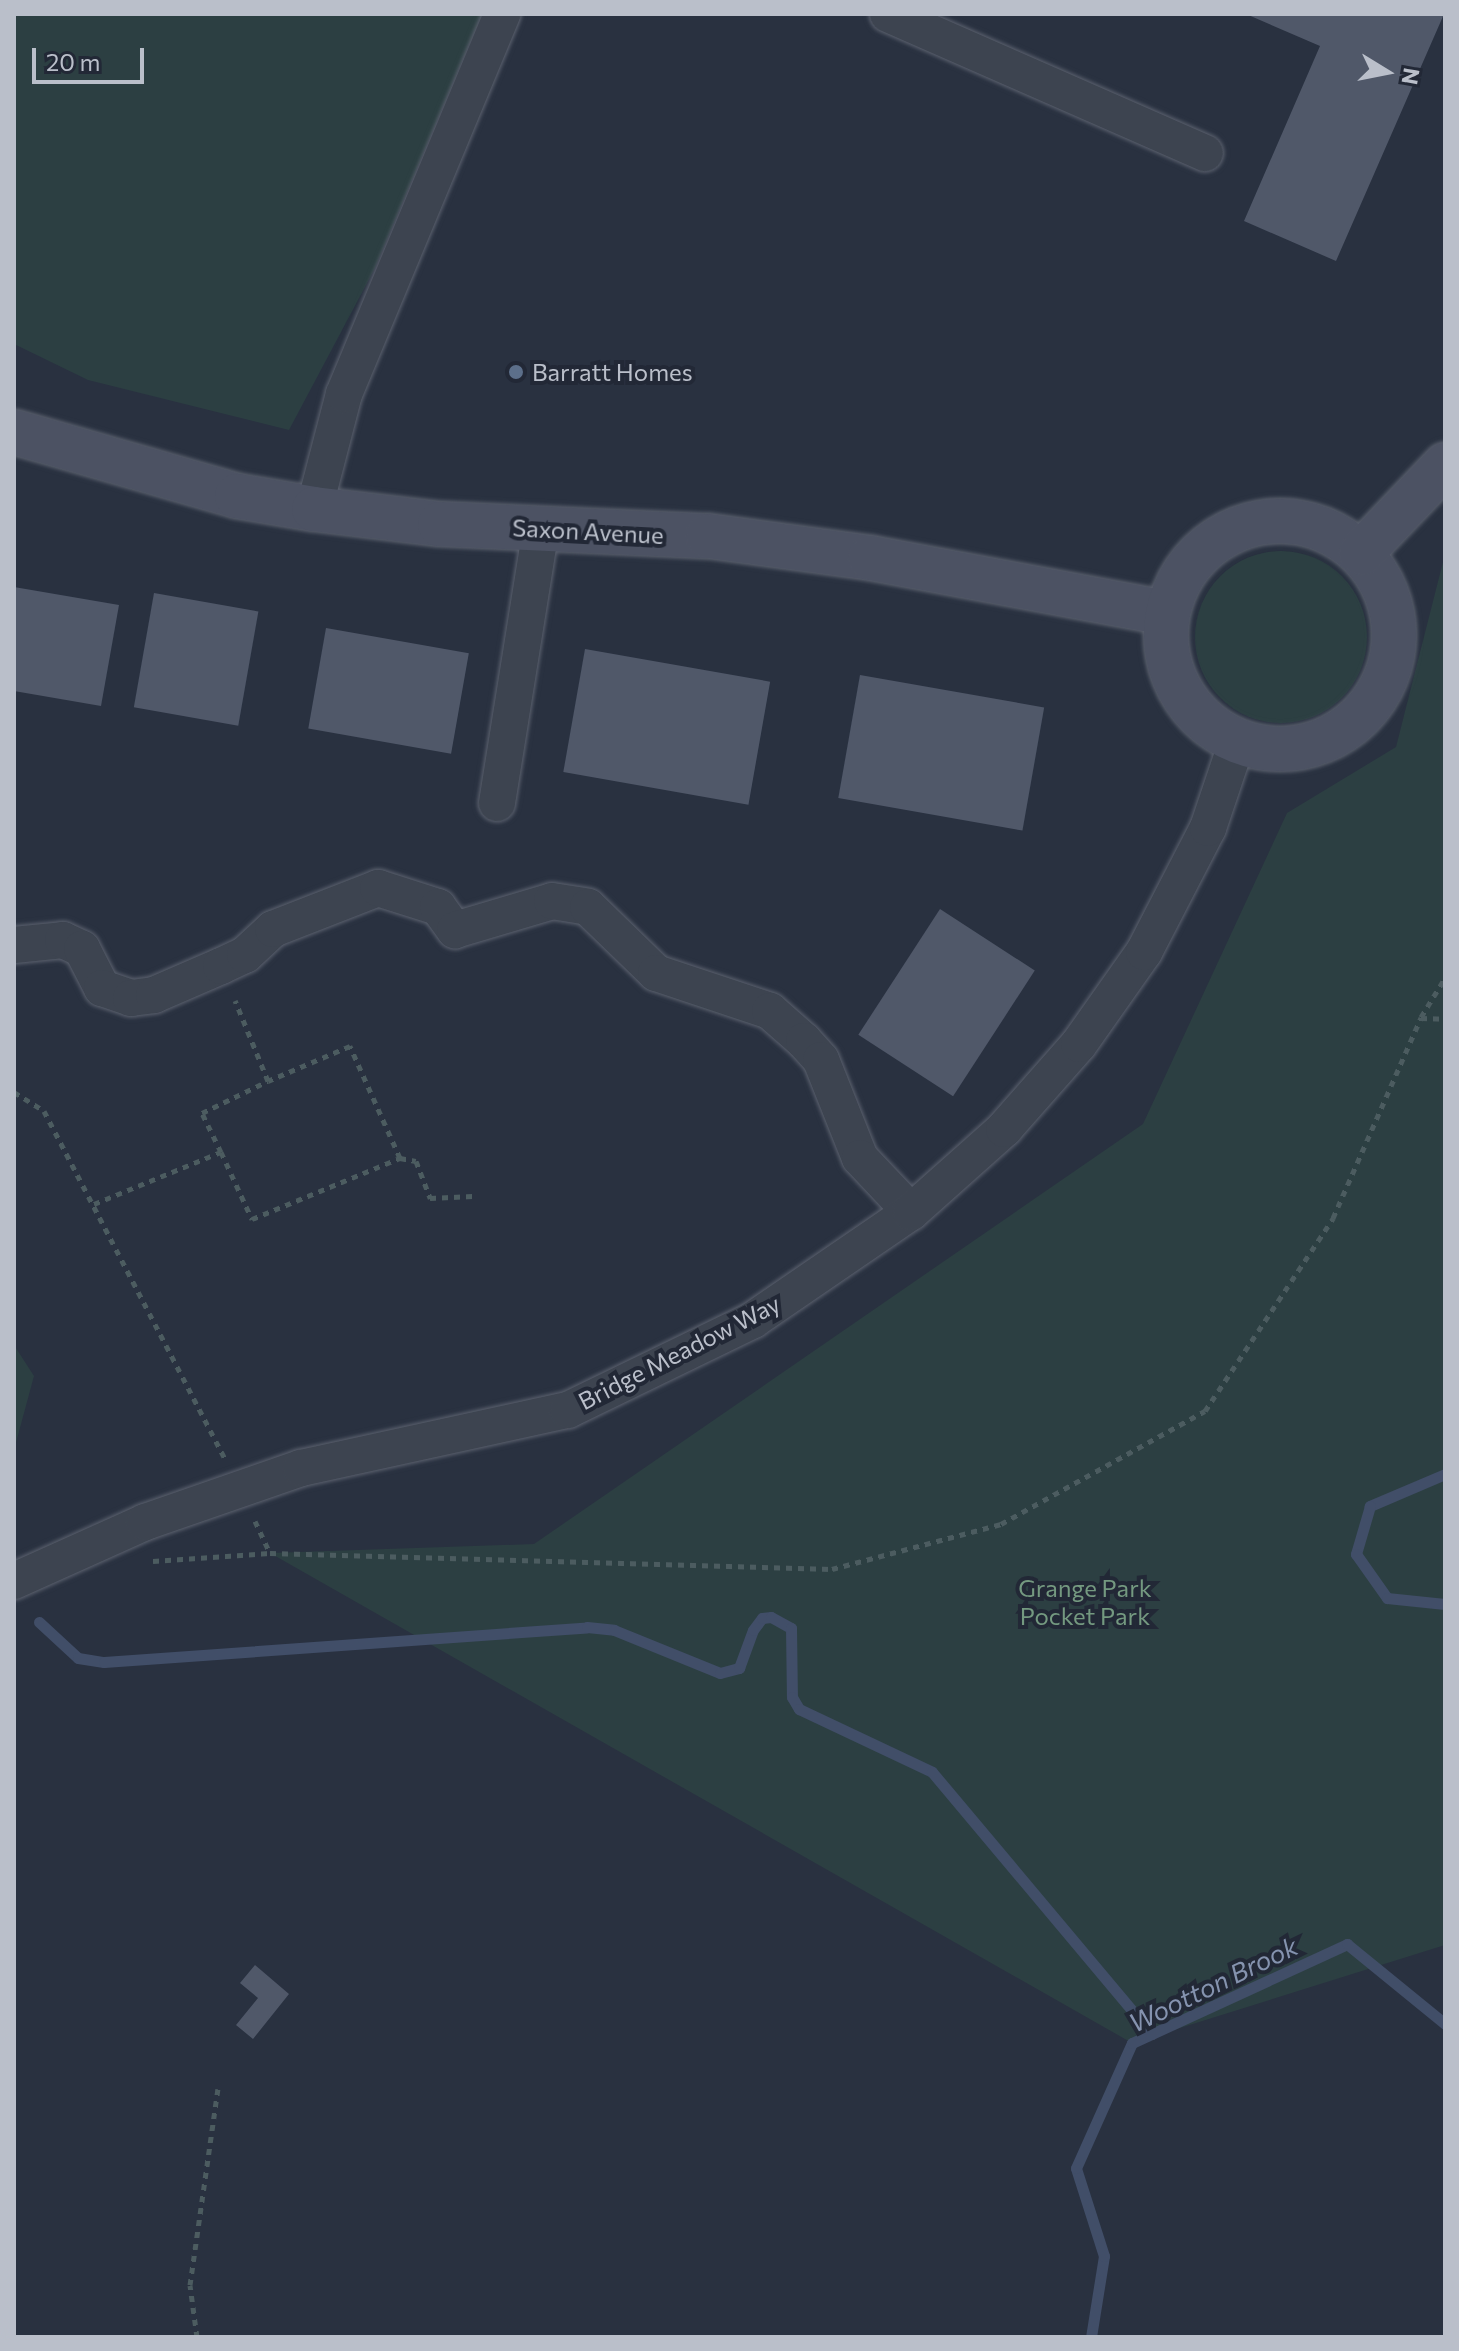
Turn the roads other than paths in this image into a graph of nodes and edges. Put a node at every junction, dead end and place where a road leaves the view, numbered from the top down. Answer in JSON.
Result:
{"nodes":[{"id":1,"x":502,"y":14,"type":"edge"},
{"id":2,"x":888,"y":14,"type":"edge"},
{"id":3,"x":1205,"y":153,"type":"dead end"},
{"id":4,"x":14,"y":432,"type":"edge"},
{"id":5,"x":1445,"y":465,"type":"edge"},
{"id":6,"x":314,"y":509,"type":"junction"},
{"id":7,"x":541,"y":529,"type":"junction"},
{"id":8,"x":1361,"y":553,"type":"junction"},
{"id":9,"x":1167,"y":613,"type":"junction"},
{"id":10,"x":1237,"y":742,"type":"junction"},
{"id":11,"x":497,"y":803,"type":"dead end"},
{"id":12,"x":14,"y":945,"type":"edge"},
{"id":13,"x":911,"y":1212,"type":"junction"},
{"id":14,"x":14,"y":1581,"type":"edge"}],
"edges":[{"from":1,"to":6,"type":"street"},
{"from":2,"to":3,"type":"street"},
{"from":4,"to":6,"type":"street","name":"Saxon Avenue"},
{"from":5,"to":8,"type":"street"},
{"from":6,"to":7,"type":"street","name":"Saxon Avenue"},
{"from":7,"to":9,"type":"street","name":"Saxon Avenue"},
{"from":7,"to":11,"type":"street"},
{"from":8,"to":9,"type":"street"},
{"from":8,"to":10,"type":"street"},
{"from":9,"to":10,"type":"street"},
{"from":10,"to":13,"type":"street","name":"Bridge Meadow Way"},
{"from":12,"to":13,"type":"street"},
{"from":13,"to":14,"type":"street","name":"Bridge Meadow Way"}]}
